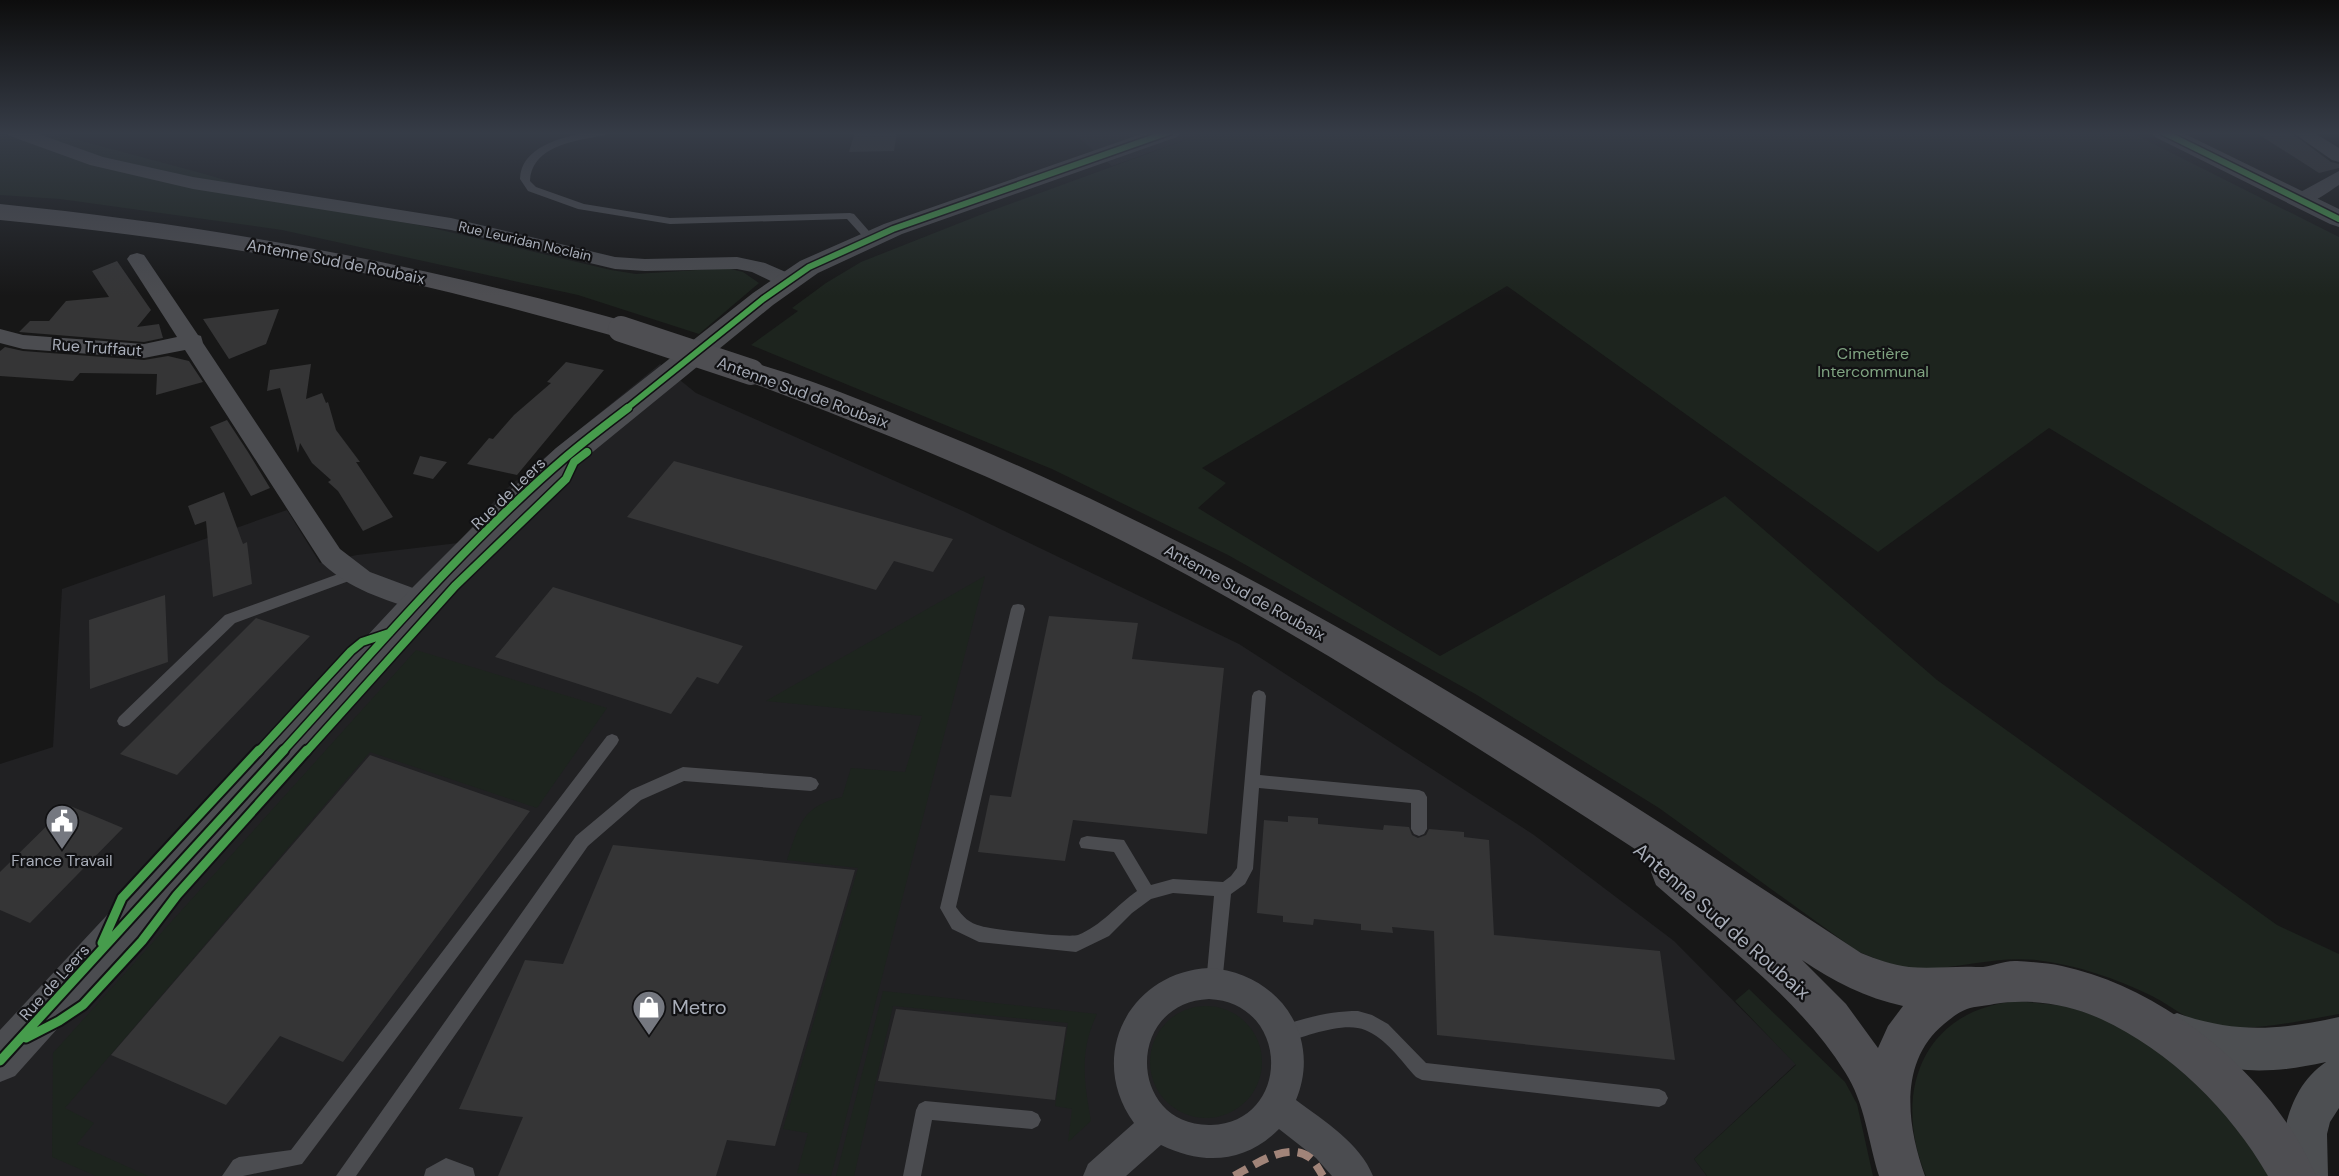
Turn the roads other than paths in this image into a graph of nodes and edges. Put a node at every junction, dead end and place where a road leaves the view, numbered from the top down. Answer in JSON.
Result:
{"nodes":[{"id":1,"x":217,"y":187,"type":"edge"},
{"id":2,"x":532,"y":187,"type":"edge"},
{"id":3,"x":1015,"y":187,"type":"edge"},
{"id":4,"x":2277,"y":187,"type":"edge"},
{"id":5,"x":2322,"y":187,"type":"edge"},
{"id":6,"x":2302,"y":199,"type":"junction"},
{"id":7,"x":0,"y":212,"type":"edge"},
{"id":8,"x":2339,"y":217,"type":"edge"},
{"id":9,"x":870,"y":238,"type":"junction"},
{"id":10,"x":137,"y":260,"type":"dead end"},
{"id":11,"x":788,"y":281,"type":"junction"},
{"id":12,"x":0,"y":336,"type":"edge"},
{"id":13,"x":193,"y":341,"type":"junction"},
{"id":14,"x":352,"y":574,"type":"junction"},
{"id":15,"x":420,"y":601,"type":"junction"},
{"id":16,"x":1018,"y":609,"type":"dead end"},
{"id":17,"x":1259,"y":696,"type":"dead end"},
{"id":18,"x":124,"y":721,"type":"dead end"},
{"id":19,"x":612,"y":740,"type":"dead end"},
{"id":20,"x":1506,"y":747,"type":"junction"},
{"id":21,"x":1252,"y":781,"type":"junction"},
{"id":22,"x":811,"y":784,"type":"dead end"},
{"id":23,"x":1419,"y":829,"type":"dead end"},
{"id":24,"x":1087,"y":843,"type":"dead end"},
{"id":25,"x":1223,"y":889,"type":"junction"},
{"id":26,"x":1147,"y":893,"type":"junction"},
{"id":27,"x":1214,"y":984,"type":"junction"},
{"id":28,"x":1973,"y":986,"type":"junction"},
{"id":29,"x":2149,"y":1022,"type":"junction"},
{"id":30,"x":1283,"y":1034,"type":"junction"},
{"id":31,"x":2339,"y":1038,"type":"edge"},
{"id":32,"x":0,"y":1061,"type":"edge"},
{"id":33,"x":2339,"y":1078,"type":"edge"},
{"id":34,"x":1659,"y":1098,"type":"dead end"},
{"id":35,"x":1278,"y":1106,"type":"junction"},
{"id":36,"x":1032,"y":1120,"type":"dead end"},
{"id":37,"x":1159,"y":1124,"type":"junction"},
{"id":38,"x":1890,"y":1133,"type":"junction"},
{"id":39,"x":466,"y":1174,"type":"dead end"},
{"id":40,"x":231,"y":1176,"type":"edge"},
{"id":41,"x":345,"y":1176,"type":"edge"},
{"id":42,"x":433,"y":1176,"type":"edge"},
{"id":43,"x":912,"y":1176,"type":"edge"},
{"id":44,"x":1100,"y":1176,"type":"edge"},
{"id":45,"x":1356,"y":1176,"type":"edge"},
{"id":46,"x":1902,"y":1176,"type":"edge"},
{"id":47,"x":2293,"y":1176,"type":"edge"},
{"id":48,"x":2305,"y":1176,"type":"edge"}],
"edges":[{"from":1,"to":11,"type":"street","name":"Rue Leuridan Noclain"},
{"from":2,"to":9,"type":"lane"},
{"from":3,"to":9,"type":"street","name":"Rue de Leers"},
{"from":4,"to":6,"type":"street"},
{"from":5,"to":6,"type":"street"},
{"from":6,"to":8,"type":"street"},
{"from":7,"to":20,"type":"highway","name":"Antenne Sud de Roubaix","bridge":true},
{"from":9,"to":11,"type":"street","name":"Rue de Leers"},
{"from":10,"to":13,"type":"street"},
{"from":11,"to":15,"type":"street","name":"Rue de Leers"},
{"from":12,"to":13,"type":"street","name":"Rue Truffaut"},
{"from":13,"to":14,"type":"street"},
{"from":14,"to":15,"type":"street"},
{"from":14,"to":18,"type":"lane"},
{"from":15,"to":32,"type":"street","name":"Rue de Leers"},
{"from":16,"to":26,"type":"lane"},
{"from":17,"to":21,"type":"lane"},
{"from":19,"to":40,"type":"lane"},
{"from":20,"to":28,"type":"highway","name":"Antenne Sud de Roubaix"},
{"from":20,"to":38,"type":"highway","name":"Antenne Sud de Roubaix"},
{"from":21,"to":23,"type":"lane"},
{"from":21,"to":25,"type":"lane"},
{"from":22,"to":41,"type":"lane"},
{"from":24,"to":26,"type":"lane"},
{"from":25,"to":26,"type":"lane"},
{"from":25,"to":27,"type":"lane"},
{"from":27,"to":30,"type":"street"},
{"from":27,"to":37,"type":"street"},
{"from":28,"to":29,"type":"highway"},
{"from":28,"to":38,"type":"highway"},
{"from":29,"to":31,"type":"main road"},
{"from":29,"to":47,"type":"highway"},
{"from":30,"to":34,"type":"lane"},
{"from":30,"to":35,"type":"street"},
{"from":33,"to":48,"type":"main road"},
{"from":35,"to":37,"type":"street"},
{"from":35,"to":45,"type":"street"},
{"from":36,"to":43,"type":"lane"},
{"from":37,"to":44,"type":"street"},
{"from":38,"to":46,"type":"highway"},
{"from":39,"to":42,"type":"lane"}]}
